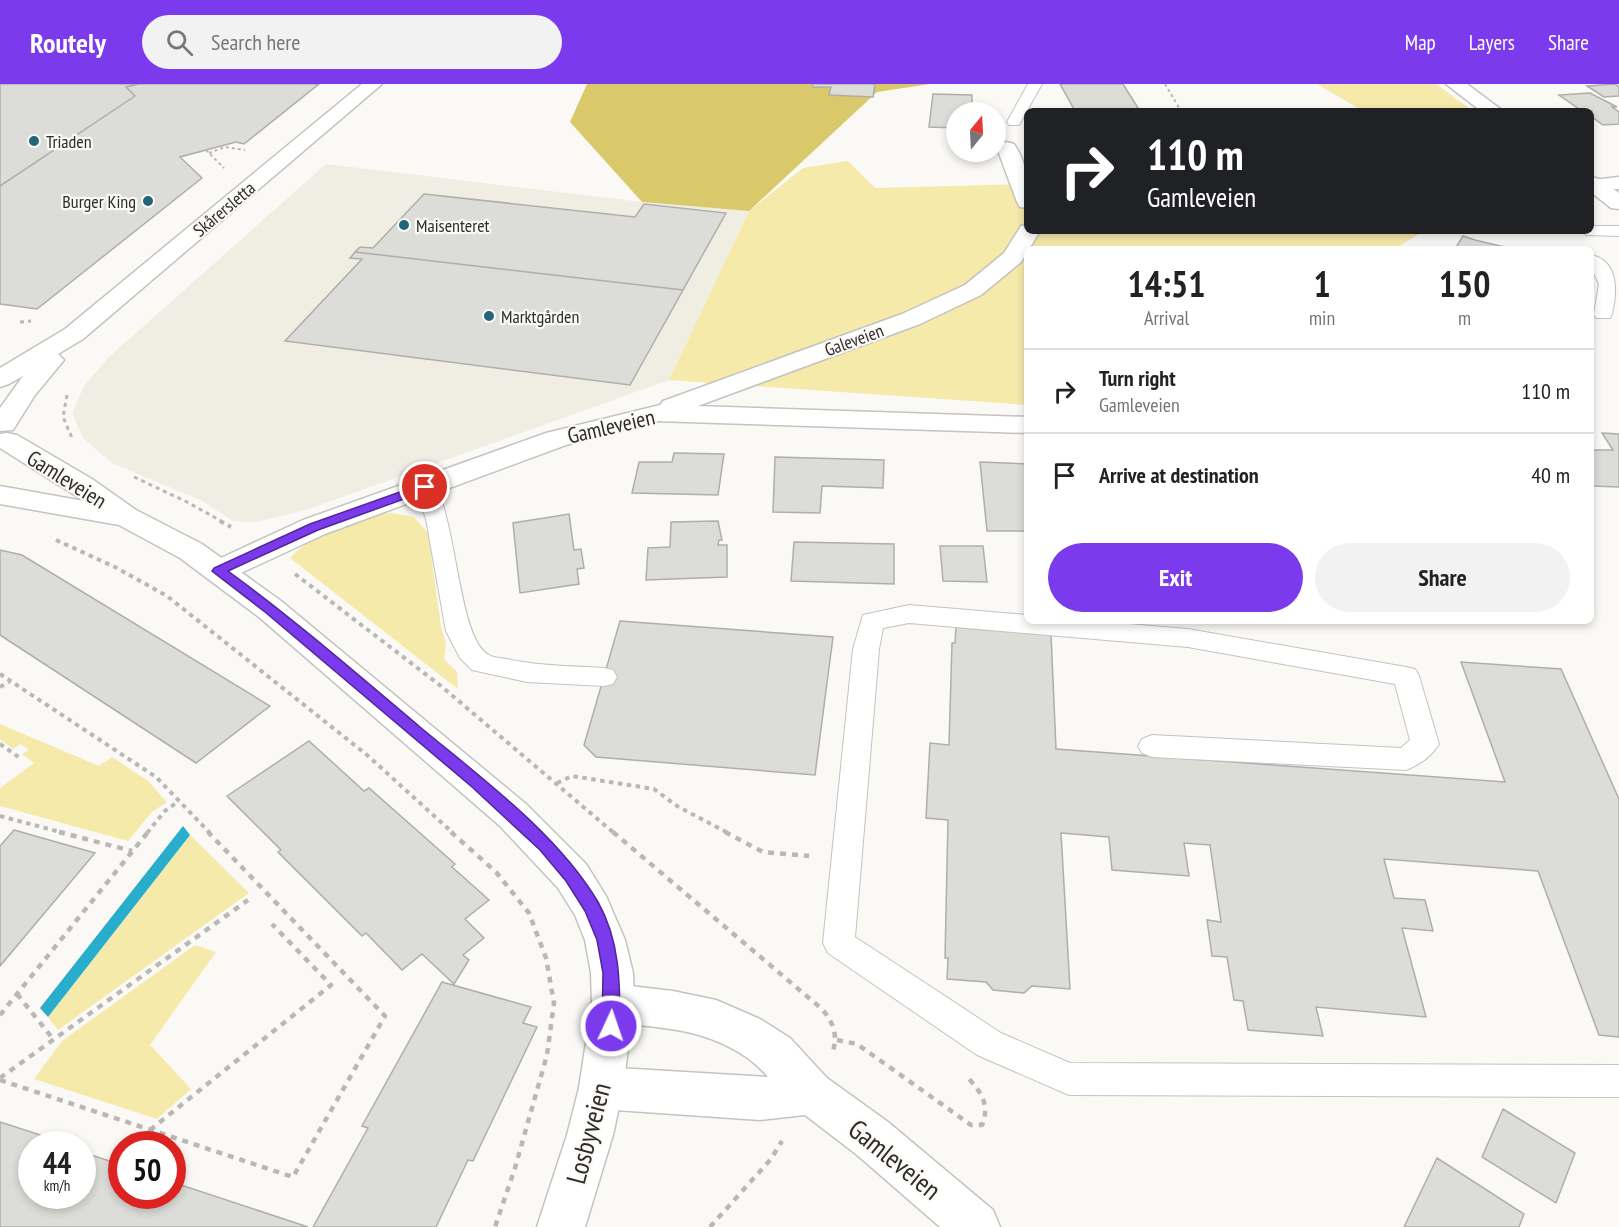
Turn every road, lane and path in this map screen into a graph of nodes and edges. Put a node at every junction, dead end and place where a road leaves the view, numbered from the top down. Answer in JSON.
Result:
{"nodes":[{"id":1,"x":373,"y":84,"type":"edge"},
{"id":2,"x":1035,"y":84,"type":"edge"},
{"id":3,"x":1165,"y":84,"type":"edge"},
{"id":4,"x":1455,"y":84,"type":"edge"},
{"id":5,"x":1179,"y":108,"type":"edge"},
{"id":6,"x":1488,"y":108,"type":"edge"},
{"id":7,"x":1014,"y":122,"type":"dead end"},
{"id":8,"x":1007,"y":148,"type":"dead end"},
{"id":9,"x":252,"y":150,"type":"dead end"},
{"id":10,"x":227,"y":170,"type":"dead end"},
{"id":11,"x":1619,"y":183,"type":"edge"},
{"id":12,"x":1594,"y":184,"type":"edge"},
{"id":13,"x":1594,"y":185,"type":"edge"},
{"id":14,"x":1024,"y":192,"type":"edge"},
{"id":15,"x":1619,"y":203,"type":"edge"},
{"id":16,"x":1594,"y":231,"type":"edge"},
{"id":17,"x":1619,"y":231,"type":"edge"},
{"id":18,"x":1027,"y":234,"type":"edge"},
{"id":19,"x":1594,"y":262,"type":"edge"},
{"id":20,"x":1604,"y":314,"type":"dead end"},
{"id":21,"x":74,"y":334,"type":"junction"},
{"id":22,"x":0,"y":379,"type":"edge"},
{"id":23,"x":70,"y":390,"type":"dead end"},
{"id":24,"x":656,"y":413,"type":"junction"},
{"id":25,"x":1024,"y":425,"type":"edge"},
{"id":26,"x":3,"y":435,"type":"edge"},
{"id":27,"x":78,"y":444,"type":"dead end"},
{"id":28,"x":132,"y":476,"type":"dead end"},
{"id":29,"x":425,"y":487,"type":"junction"},
{"id":30,"x":0,"y":495,"type":"edge"},
{"id":31,"x":126,"y":517,"type":"junction"},
{"id":32,"x":46,"y":537,"type":"dead end"},
{"id":33,"x":262,"y":550,"type":"junction"},
{"id":34,"x":219,"y":571,"type":"junction"},
{"id":35,"x":1024,"y":624,"type":"edge"},
{"id":36,"x":1025,"y":624,"type":"edge"},
{"id":37,"x":0,"y":674,"type":"edge"},
{"id":38,"x":604,"y":677,"type":"dead end"},
{"id":39,"x":10,"y":681,"type":"junction"},
{"id":40,"x":0,"y":687,"type":"edge"},
{"id":41,"x":0,"y":744,"type":"edge"},
{"id":42,"x":1152,"y":746,"type":"dead end"},
{"id":43,"x":20,"y":758,"type":"dead end"},
{"id":44,"x":556,"y":783,"type":"junction"},
{"id":45,"x":179,"y":801,"type":"junction"},
{"id":46,"x":0,"y":816,"type":"edge"},
{"id":47,"x":132,"y":851,"type":"junction"},
{"id":48,"x":847,"y":860,"type":"junction"},
{"id":49,"x":248,"y":900,"type":"dead end"},
{"id":50,"x":272,"y":924,"type":"dead end"},
{"id":51,"x":17,"y":994,"type":"junction"},
{"id":52,"x":613,"y":1003,"type":"junction"},
{"id":53,"x":0,"y":1016,"type":"edge"},
{"id":54,"x":976,"y":1035,"type":"junction"},
{"id":55,"x":54,"y":1040,"type":"junction"},
{"id":56,"x":837,"y":1040,"type":"junction"},
{"id":57,"x":0,"y":1079,"type":"edge"},
{"id":58,"x":1619,"y":1081,"type":"edge"},
{"id":59,"x":602,"y":1088,"type":"junction"},
{"id":60,"x":811,"y":1093,"type":"junction"},
{"id":61,"x":149,"y":1130,"type":"junction"},
{"id":62,"x":495,"y":1227,"type":"edge"},
{"id":63,"x":561,"y":1227,"type":"edge"},
{"id":64,"x":710,"y":1227,"type":"edge"},
{"id":65,"x":976,"y":1227,"type":"edge"}],
"edges":[{"from":1,"to":21,"type":"street","name":"Skårersletta"},
{"from":2,"to":7,"type":"lane"},
{"from":3,"to":5,"type":"path"},
{"from":4,"to":6,"type":"street"},
{"from":8,"to":14,"type":"street"},
{"from":9,"to":10,"type":"path"},
{"from":11,"to":12,"type":"street"},
{"from":13,"to":15,"type":"street"},
{"from":16,"to":17,"type":"lane"},
{"from":18,"to":24,"type":"street","name":"Galeveien"},
{"from":19,"to":20,"type":"lane"},
{"from":21,"to":22,"type":"street","name":"Skårersletta"},
{"from":21,"to":26,"type":"street","name":"Skårersletta"},
{"from":23,"to":27,"type":"path"},
{"from":24,"to":25,"type":"street","name":"Gamleveien"},
{"from":24,"to":29,"type":"street","name":"Gamleveien"},
{"from":26,"to":31,"type":"street","name":"Gamleveien"},
{"from":28,"to":33,"type":"path"},
{"from":29,"to":33,"type":"street","name":"Gamleveien"},
{"from":29,"to":38,"type":"lane"},
{"from":30,"to":31,"type":"street","name":"Gamleveien"},
{"from":31,"to":34,"type":"street","name":"Gamleveien"},
{"from":32,"to":62,"type":"path"},
{"from":33,"to":34,"type":"street","name":"Gamleveien"},
{"from":33,"to":44,"type":"path"},
{"from":34,"to":52,"type":"street","name":"Gamleveien"},
{"from":35,"to":48,"type":"lane"},
{"from":36,"to":42,"type":"lane"},
{"from":37,"to":39,"type":"path"},
{"from":39,"to":40,"type":"path"},
{"from":39,"to":45,"type":"path"},
{"from":41,"to":43,"type":"path"},
{"from":44,"to":48,"type":"path"},
{"from":44,"to":56,"type":"path"},
{"from":45,"to":47,"type":"path"},
{"from":45,"to":61,"type":"path"},
{"from":46,"to":47,"type":"path"},
{"from":47,"to":51,"type":"path"},
{"from":48,"to":54,"type":"lane"},
{"from":49,"to":55,"type":"path"},
{"from":50,"to":61,"type":"path"},
{"from":51,"to":53,"type":"path"},
{"from":51,"to":55,"type":"path"},
{"from":52,"to":59,"type":"street","name":"Losbyveien"},
{"from":52,"to":60,"type":"street","name":"Gamleveien"},
{"from":54,"to":56,"type":"path"},
{"from":54,"to":58,"type":"lane"},
{"from":55,"to":57,"type":"path"},
{"from":56,"to":60,"type":"path"},
{"from":57,"to":61,"type":"path"},
{"from":59,"to":60,"type":"street"},
{"from":59,"to":63,"type":"street","name":"Losbyveien"},
{"from":60,"to":64,"type":"path"},
{"from":60,"to":65,"type":"street","name":"Gamleveien"}]}
